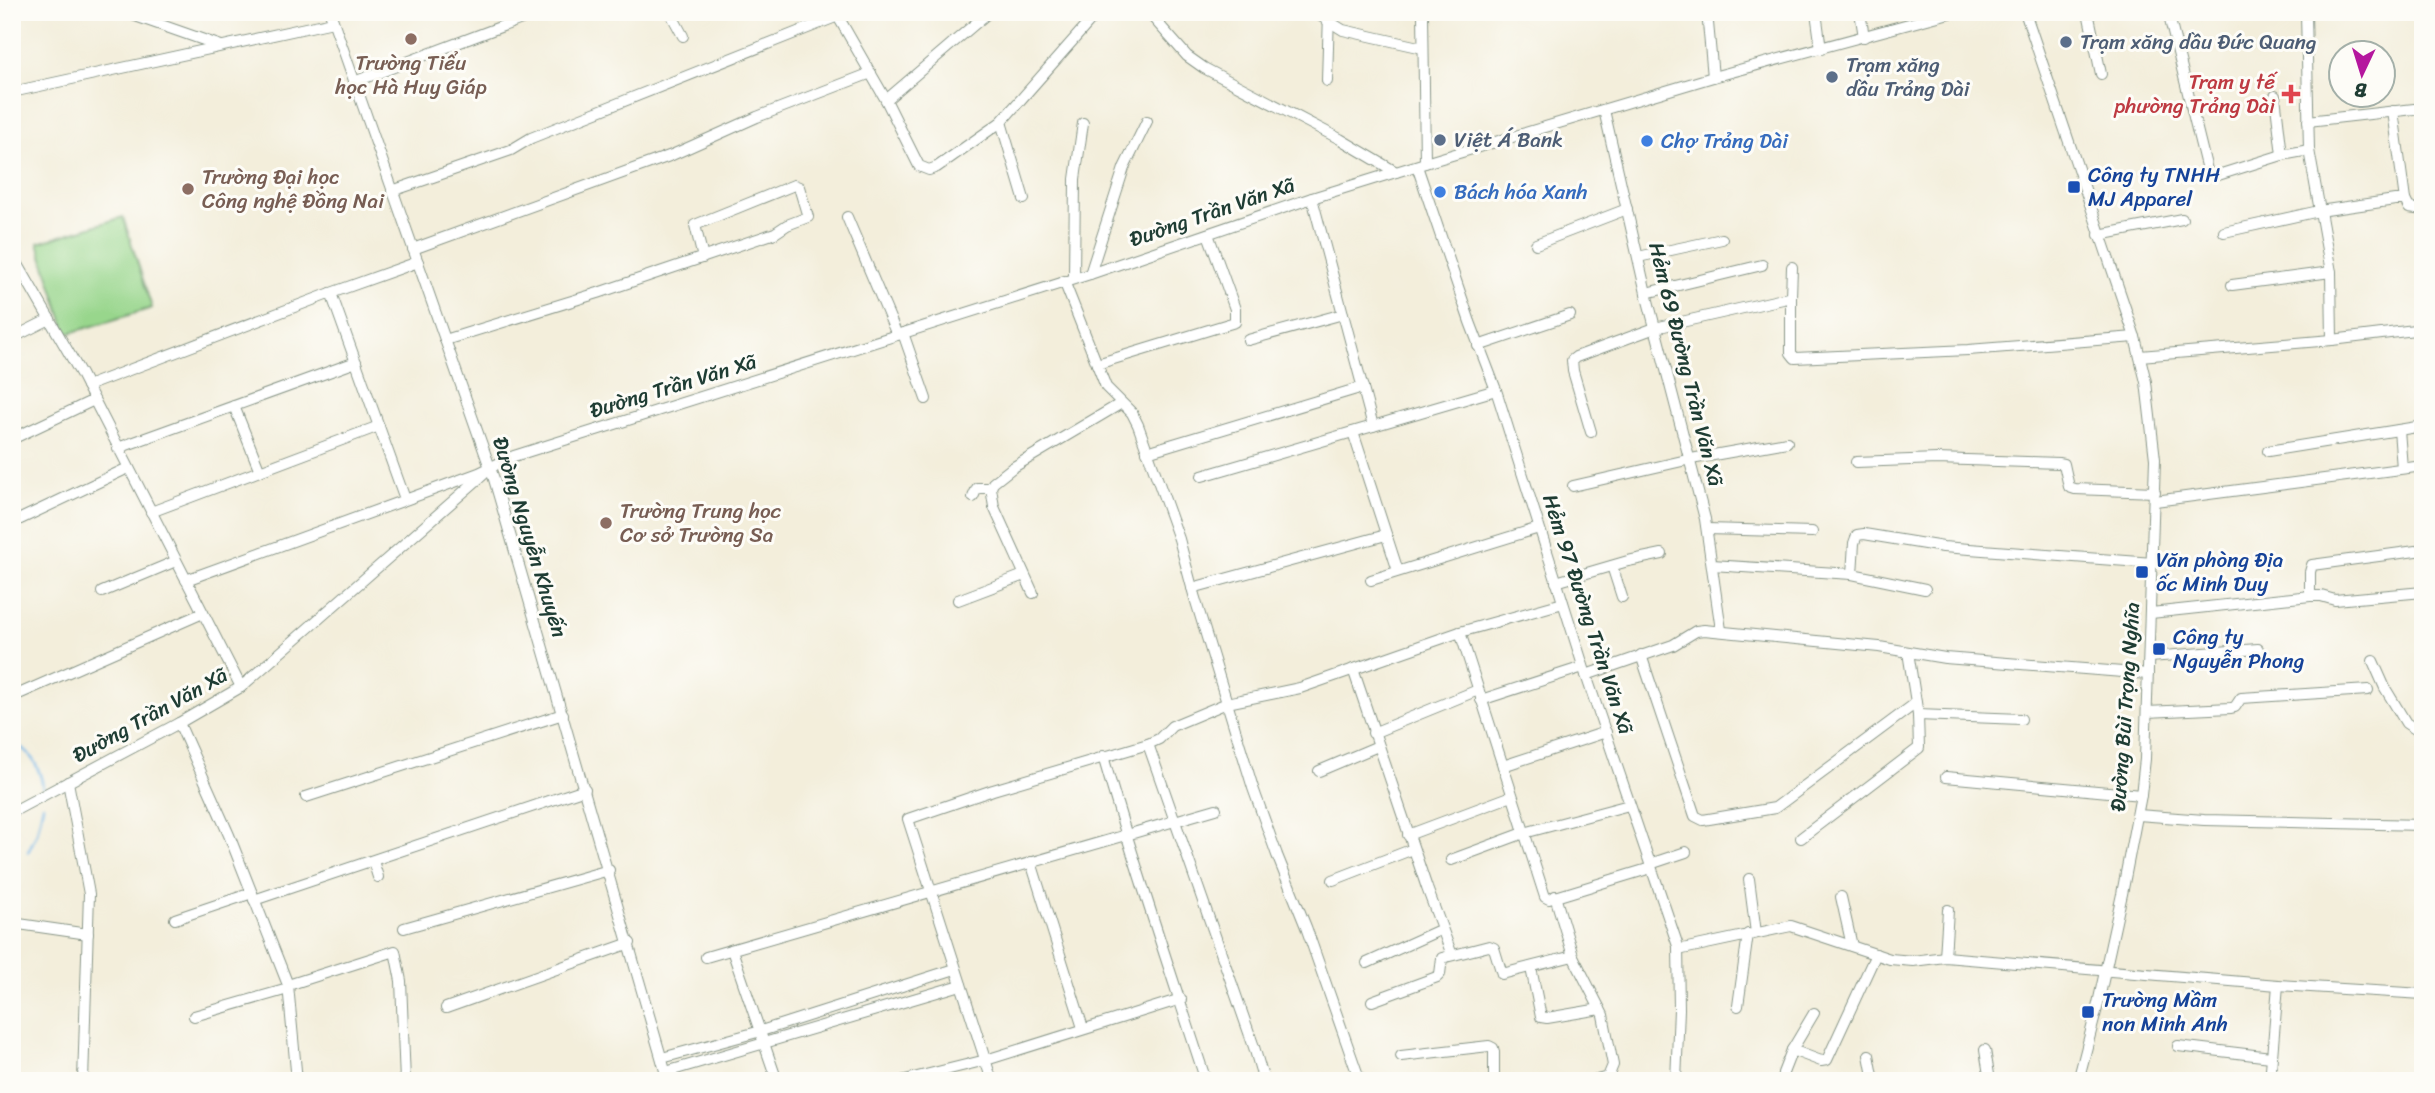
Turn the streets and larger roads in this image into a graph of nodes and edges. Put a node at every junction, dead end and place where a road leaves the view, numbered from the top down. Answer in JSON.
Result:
{"nodes":[{"id":1,"x":124,"y":12,"type":"edge"},
{"id":2,"x":540,"y":12,"type":"edge"},
{"id":3,"x":670,"y":12,"type":"edge"},
{"id":4,"x":989,"y":12,"type":"edge"},
{"id":5,"x":1098,"y":12,"type":"edge"},
{"id":6,"x":1149,"y":12,"type":"edge"},
{"id":7,"x":1314,"y":12,"type":"edge"},
{"id":8,"x":1329,"y":12,"type":"edge"},
{"id":9,"x":1423,"y":12,"type":"edge"},
{"id":10,"x":1707,"y":12,"type":"edge"},
{"id":11,"x":1816,"y":12,"type":"edge"},
{"id":12,"x":1860,"y":12,"type":"edge"},
{"id":13,"x":1953,"y":12,"type":"edge"},
{"id":14,"x":2025,"y":12,"type":"edge"},
{"id":15,"x":2088,"y":12,"type":"edge"},
{"id":16,"x":2168,"y":12,"type":"edge"},
{"id":17,"x":2306,"y":12,"type":"edge"},
{"id":18,"x":837,"y":14,"type":"edge"},
{"id":19,"x":332,"y":17,"type":"edge"},
{"id":20,"x":1329,"y":24,"type":"junction"},
{"id":21,"x":682,"y":36,"type":"dead end"},
{"id":22,"x":1864,"y":37,"type":"junction"},
{"id":23,"x":221,"y":46,"type":"junction"},
{"id":24,"x":1423,"y":48,"type":"junction"},
{"id":25,"x":1821,"y":48,"type":"junction"},
{"id":26,"x":871,"y":74,"type":"junction"},
{"id":27,"x":2101,"y":74,"type":"dead end"},
{"id":28,"x":1713,"y":77,"type":"junction"},
{"id":29,"x":354,"y":82,"type":"junction"},
{"id":30,"x":1327,"y":82,"type":"dead end"},
{"id":31,"x":12,"y":92,"type":"edge"},
{"id":32,"x":2275,"y":96,"type":"dead end"},
{"id":33,"x":886,"y":100,"type":"junction"},
{"id":34,"x":2423,"y":108,"type":"edge"},
{"id":35,"x":1604,"y":110,"type":"junction"},
{"id":36,"x":2393,"y":111,"type":"junction"},
{"id":37,"x":1147,"y":121,"type":"dead end"},
{"id":38,"x":2308,"y":121,"type":"junction"},
{"id":39,"x":1001,"y":122,"type":"junction"},
{"id":40,"x":1083,"y":124,"type":"dead end"},
{"id":41,"x":2309,"y":150,"type":"junction"},
{"id":42,"x":2282,"y":155,"type":"junction"},
{"id":43,"x":1421,"y":164,"type":"junction"},
{"id":44,"x":1396,"y":172,"type":"junction"},
{"id":45,"x":392,"y":191,"type":"junction"},
{"id":46,"x":1312,"y":198,"type":"junction"},
{"id":47,"x":1024,"y":199,"type":"dead end"},
{"id":48,"x":2405,"y":200,"type":"junction"},
{"id":49,"x":1627,"y":209,"type":"junction"},
{"id":50,"x":2423,"y":210,"type":"edge"},
{"id":51,"x":2319,"y":211,"type":"junction"},
{"id":52,"x":847,"y":217,"type":"dead end"},
{"id":53,"x":2182,"y":219,"type":"dead end"},
{"id":54,"x":2224,"y":233,"type":"dead end"},
{"id":55,"x":1208,"y":234,"type":"junction"},
{"id":56,"x":2099,"y":235,"type":"junction"},
{"id":57,"x":1722,"y":239,"type":"dead end"},
{"id":58,"x":1536,"y":244,"type":"dead end"},
{"id":59,"x":413,"y":249,"type":"junction"},
{"id":60,"x":12,"y":254,"type":"edge"},
{"id":61,"x":1638,"y":257,"type":"junction"},
{"id":62,"x":703,"y":258,"type":"junction"},
{"id":63,"x":418,"y":262,"type":"junction"},
{"id":64,"x":1762,"y":265,"type":"dead end"},
{"id":65,"x":1792,"y":267,"type":"dead end"},
{"id":66,"x":2330,"y":272,"type":"junction"},
{"id":67,"x":1090,"y":274,"type":"junction"},
{"id":68,"x":1069,"y":280,"type":"junction"},
{"id":69,"x":2232,"y":285,"type":"dead end"},
{"id":70,"x":331,"y":293,"type":"junction"},
{"id":71,"x":1646,"y":293,"type":"junction"},
{"id":72,"x":1791,"y":298,"type":"junction"},
{"id":73,"x":1343,"y":314,"type":"junction"},
{"id":74,"x":1570,"y":315,"type":"dead end"},
{"id":75,"x":50,"y":319,"type":"junction"},
{"id":76,"x":1655,"y":328,"type":"junction"},
{"id":77,"x":2423,"y":329,"type":"edge"},
{"id":78,"x":900,"y":334,"type":"junction"},
{"id":79,"x":2135,"y":337,"type":"junction"},
{"id":80,"x":12,"y":338,"type":"edge"},
{"id":81,"x":445,"y":340,"type":"junction"},
{"id":82,"x":1248,"y":340,"type":"dead end"},
{"id":83,"x":2332,"y":340,"type":"junction"},
{"id":84,"x":1478,"y":346,"type":"junction"},
{"id":85,"x":2140,"y":356,"type":"junction"},
{"id":86,"x":356,"y":362,"type":"junction"},
{"id":87,"x":1097,"y":364,"type":"junction"},
{"id":88,"x":87,"y":386,"type":"junction"},
{"id":89,"x":1363,"y":387,"type":"junction"},
{"id":90,"x":1496,"y":390,"type":"junction"},
{"id":91,"x":926,"y":399,"type":"dead end"},
{"id":92,"x":94,"y":400,"type":"junction"},
{"id":93,"x":1120,"y":404,"type":"junction"},
{"id":94,"x":234,"y":406,"type":"junction"},
{"id":95,"x":379,"y":426,"type":"junction"},
{"id":96,"x":1373,"y":426,"type":"junction"},
{"id":97,"x":2423,"y":426,"type":"edge"},
{"id":98,"x":2399,"y":430,"type":"junction"},
{"id":99,"x":1353,"y":432,"type":"junction"},
{"id":100,"x":1591,"y":432,"type":"dead end"},
{"id":101,"x":12,"y":439,"type":"edge"},
{"id":102,"x":1787,"y":442,"type":"dead end"},
{"id":103,"x":118,"y":448,"type":"junction"},
{"id":104,"x":2268,"y":451,"type":"dead end"},
{"id":105,"x":1147,"y":452,"type":"junction"},
{"id":106,"x":1690,"y":459,"type":"junction"},
{"id":107,"x":1856,"y":462,"type":"dead end"},
{"id":108,"x":2423,"y":466,"type":"edge"},
{"id":109,"x":128,"y":468,"type":"junction"},
{"id":110,"x":2402,"y":468,"type":"junction"},
{"id":111,"x":488,"y":470,"type":"junction"},
{"id":112,"x":260,"y":471,"type":"junction"},
{"id":113,"x":1202,"y":476,"type":"dead end"},
{"id":114,"x":1573,"y":486,"type":"dead end"},
{"id":115,"x":974,"y":488,"type":"dead end"},
{"id":116,"x":991,"y":488,"type":"junction"},
{"id":117,"x":2155,"y":496,"type":"junction"},
{"id":118,"x":405,"y":499,"type":"junction"},
{"id":119,"x":151,"y":512,"type":"junction"},
{"id":120,"x":12,"y":523,"type":"edge"},
{"id":121,"x":1539,"y":528,"type":"junction"},
{"id":122,"x":1707,"y":529,"type":"junction"},
{"id":123,"x":1812,"y":532,"type":"dead end"},
{"id":124,"x":1386,"y":535,"type":"junction"},
{"id":125,"x":2423,"y":550,"type":"edge"},
{"id":126,"x":1662,"y":554,"type":"dead end"},
{"id":127,"x":176,"y":561,"type":"junction"},
{"id":128,"x":2153,"y":563,"type":"junction"},
{"id":129,"x":1712,"y":565,"type":"junction"},
{"id":130,"x":1612,"y":566,"type":"junction"},
{"id":131,"x":1398,"y":571,"type":"junction"},
{"id":132,"x":1852,"y":574,"type":"junction"},
{"id":133,"x":1024,"y":575,"type":"junction"},
{"id":134,"x":186,"y":580,"type":"junction"},
{"id":135,"x":1371,"y":580,"type":"dead end"},
{"id":136,"x":1556,"y":582,"type":"junction"},
{"id":137,"x":1192,"y":588,"type":"junction"},
{"id":138,"x":1925,"y":589,"type":"dead end"},
{"id":139,"x":102,"y":592,"type":"dead end"},
{"id":140,"x":2423,"y":592,"type":"edge"},
{"id":141,"x":1033,"y":593,"type":"dead end"},
{"id":142,"x":2310,"y":596,"type":"junction"},
{"id":143,"x":1622,"y":597,"type":"dead end"},
{"id":144,"x":958,"y":600,"type":"dead end"},
{"id":145,"x":1563,"y":603,"type":"junction"},
{"id":146,"x":203,"y":613,"type":"junction"},
{"id":147,"x":2151,"y":613,"type":"junction"},
{"id":148,"x":1721,"y":630,"type":"junction"},
{"id":149,"x":1461,"y":632,"type":"junction"},
{"id":150,"x":2258,"y":649,"type":"dead end"},
{"id":151,"x":1908,"y":652,"type":"junction"},
{"id":152,"x":1641,"y":655,"type":"junction"},
{"id":153,"x":2149,"y":657,"type":"junction"},
{"id":154,"x":2373,"y":661,"type":"dead end"},
{"id":155,"x":1353,"y":669,"type":"junction"},
{"id":156,"x":1584,"y":671,"type":"junction"},
{"id":157,"x":2148,"y":674,"type":"junction"},
{"id":158,"x":241,"y":687,"type":"junction"},
{"id":159,"x":2368,"y":690,"type":"dead end"},
{"id":160,"x":1479,"y":695,"type":"junction"},
{"id":161,"x":12,"y":697,"type":"edge"},
{"id":162,"x":1227,"y":703,"type":"junction"},
{"id":163,"x":1916,"y":703,"type":"junction"},
{"id":164,"x":2147,"y":712,"type":"junction"},
{"id":165,"x":563,"y":714,"type":"junction"},
{"id":166,"x":1918,"y":715,"type":"junction"},
{"id":167,"x":2021,"y":719,"type":"dead end"},
{"id":168,"x":179,"y":723,"type":"junction"},
{"id":169,"x":1606,"y":732,"type":"junction"},
{"id":170,"x":1373,"y":733,"type":"junction"},
{"id":171,"x":2423,"y":734,"type":"edge"},
{"id":172,"x":1148,"y":744,"type":"junction"},
{"id":173,"x":1378,"y":746,"type":"junction"},
{"id":174,"x":1103,"y":756,"type":"junction"},
{"id":175,"x":1503,"y":766,"type":"junction"},
{"id":176,"x":1319,"y":771,"type":"dead end"},
{"id":177,"x":1946,"y":778,"type":"dead end"},
{"id":178,"x":68,"y":782,"type":"junction"},
{"id":179,"x":585,"y":789,"type":"junction"},
{"id":180,"x":2141,"y":795,"type":"junction"},
{"id":181,"x":1512,"y":796,"type":"junction"},
{"id":182,"x":306,"y":797,"type":"dead end"},
{"id":183,"x":1629,"y":805,"type":"junction"},
{"id":184,"x":1216,"y":809,"type":"dead end"},
{"id":185,"x":12,"y":812,"type":"edge"},
{"id":186,"x":2138,"y":815,"type":"junction"},
{"id":187,"x":1174,"y":820,"type":"junction"},
{"id":188,"x":2423,"y":825,"type":"edge"},
{"id":189,"x":1524,"y":833,"type":"junction"},
{"id":190,"x":1125,"y":834,"type":"junction"},
{"id":191,"x":1408,"y":835,"type":"junction"},
{"id":192,"x":1801,"y":838,"type":"dead end"},
{"id":193,"x":1413,"y":849,"type":"junction"},
{"id":194,"x":1686,"y":852,"type":"dead end"},
{"id":195,"x":373,"y":860,"type":"junction"},
{"id":196,"x":1451,"y":860,"type":"dead end"},
{"id":197,"x":1031,"y":862,"type":"junction"},
{"id":198,"x":1651,"y":866,"type":"junction"},
{"id":199,"x":609,"y":870,"type":"junction"},
{"id":200,"x":378,"y":877,"type":"dead end"},
{"id":201,"x":1749,"y":879,"type":"dead end"},
{"id":202,"x":1333,"y":880,"type":"dead end"},
{"id":203,"x":931,"y":891,"type":"junction"},
{"id":204,"x":253,"y":896,"type":"junction"},
{"id":205,"x":1555,"y":896,"type":"junction"},
{"id":206,"x":1841,"y":897,"type":"dead end"},
{"id":207,"x":1948,"y":910,"type":"dead end"},
{"id":208,"x":175,"y":919,"type":"dead end"},
{"id":209,"x":12,"y":923,"type":"edge"},
{"id":210,"x":404,"y":928,"type":"dead end"},
{"id":211,"x":1442,"y":929,"type":"junction"},
{"id":212,"x":88,"y":934,"type":"junction"},
{"id":213,"x":1752,"y":934,"type":"junction"},
{"id":214,"x":630,"y":943,"type":"junction"},
{"id":215,"x":1852,"y":946,"type":"junction"},
{"id":216,"x":732,"y":950,"type":"junction"},
{"id":217,"x":1678,"y":950,"type":"junction"},
{"id":218,"x":1875,"y":954,"type":"junction"},
{"id":219,"x":1452,"y":955,"type":"junction"},
{"id":220,"x":1573,"y":956,"type":"junction"},
{"id":221,"x":706,"y":957,"type":"dead end"},
{"id":222,"x":1944,"y":957,"type":"junction"},
{"id":223,"x":1367,"y":963,"type":"dead end"},
{"id":224,"x":1531,"y":968,"type":"junction"},
{"id":225,"x":955,"y":969,"type":"junction"},
{"id":226,"x":2104,"y":971,"type":"junction"},
{"id":227,"x":961,"y":985,"type":"junction"},
{"id":228,"x":2278,"y":985,"type":"junction"},
{"id":229,"x":288,"y":987,"type":"junction"},
{"id":230,"x":2423,"y":994,"type":"edge"},
{"id":231,"x":1181,"y":999,"type":"junction"},
{"id":232,"x":1372,"y":1001,"type":"dead end"},
{"id":233,"x":1738,"y":1006,"type":"dead end"},
{"id":234,"x":446,"y":1007,"type":"dead end"},
{"id":235,"x":1600,"y":1009,"type":"junction"},
{"id":236,"x":1814,"y":1013,"type":"dead end"},
{"id":237,"x":194,"y":1016,"type":"dead end"},
{"id":238,"x":1083,"y":1028,"type":"junction"},
{"id":239,"x":761,"y":1031,"type":"junction"},
{"id":240,"x":764,"y":1044,"type":"junction"},
{"id":241,"x":2178,"y":1046,"type":"dead end"},
{"id":242,"x":1792,"y":1049,"type":"junction"},
{"id":243,"x":1985,"y":1050,"type":"dead end"},
{"id":244,"x":1869,"y":1055,"type":"dead end"},
{"id":245,"x":1401,"y":1056,"type":"dead end"},
{"id":246,"x":2271,"y":1057,"type":"junction"},
{"id":247,"x":662,"y":1058,"type":"junction"},
{"id":248,"x":986,"y":1060,"type":"junction"},
{"id":249,"x":1783,"y":1073,"type":"dead end"},
{"id":250,"x":667,"y":1076,"type":"edge"},
{"id":251,"x":1203,"y":1080,"type":"edge"},
{"id":252,"x":83,"y":1081,"type":"edge"},
{"id":253,"x":297,"y":1081,"type":"edge"},
{"id":254,"x":405,"y":1081,"type":"edge"},
{"id":255,"x":777,"y":1081,"type":"edge"},
{"id":256,"x":903,"y":1081,"type":"edge"},
{"id":257,"x":992,"y":1081,"type":"edge"},
{"id":258,"x":1264,"y":1081,"type":"edge"},
{"id":259,"x":1360,"y":1081,"type":"edge"},
{"id":260,"x":1494,"y":1081,"type":"edge"},
{"id":261,"x":1593,"y":1081,"type":"edge"},
{"id":262,"x":1676,"y":1081,"type":"edge"},
{"id":263,"x":1874,"y":1081,"type":"edge"},
{"id":264,"x":1990,"y":1081,"type":"edge"},
{"id":265,"x":2078,"y":1081,"type":"edge"},
{"id":266,"x":2270,"y":1081,"type":"edge"}],
"edges":[{"from":1,"to":23,"type":"street"},
{"from":2,"to":29,"type":"street"},
{"from":3,"to":21,"type":"street"},
{"from":4,"to":33,"type":"street"},
{"from":5,"to":39,"type":"street"},
{"from":6,"to":44,"type":"street"},
{"from":7,"to":20,"type":"street"},
{"from":8,"to":20,"type":"street"},
{"from":9,"to":24,"type":"street","name":"Hẻm 97 Đường Trần Văn Xã"},
{"from":10,"to":28,"type":"street"},
{"from":11,"to":25,"type":"street"},
{"from":12,"to":22,"type":"street"},
{"from":13,"to":22,"type":"street","name":"Đường Trần Văn Xã"},
{"from":14,"to":56,"type":"street","name":"Đường Bùi Trọng Nghĩa"},
{"from":15,"to":27,"type":"street"},
{"from":16,"to":42,"type":"street"},
{"from":17,"to":38,"type":"street"},
{"from":18,"to":26,"type":"street"},
{"from":18,"to":45,"type":"street"},
{"from":19,"to":23,"type":"street"},
{"from":19,"to":29,"type":"street","name":"Đường Nguyễn Khuyến"},
{"from":20,"to":24,"type":"street"},
{"from":20,"to":30,"type":"street"},
{"from":22,"to":25,"type":"street","name":"Đường Trần Văn Xã"},
{"from":23,"to":31,"type":"street"},
{"from":24,"to":43,"type":"street","name":"Hẻm 97 Đường Trần Văn Xã"},
{"from":25,"to":28,"type":"street","name":"Đường Trần Văn Xã"},
{"from":26,"to":33,"type":"street"},
{"from":26,"to":59,"type":"street"},
{"from":28,"to":35,"type":"street","name":"Đường Trần Văn Xã"},
{"from":29,"to":45,"type":"street","name":"Đường Nguyễn Khuyến"},
{"from":32,"to":42,"type":"street"},
{"from":33,"to":39,"type":"street"},
{"from":34,"to":36,"type":"street"},
{"from":35,"to":43,"type":"street","name":"Đường Trần Văn Xã"},
{"from":35,"to":49,"type":"street","name":"Hẻm 69 Đường Trần Văn Xã"},
{"from":36,"to":38,"type":"street"},
{"from":36,"to":48,"type":"street"},
{"from":37,"to":67,"type":"street"},
{"from":38,"to":41,"type":"street"},
{"from":39,"to":47,"type":"street"},
{"from":40,"to":68,"type":"street"},
{"from":41,"to":42,"type":"street"},
{"from":41,"to":51,"type":"street"},
{"from":43,"to":44,"type":"street","name":"Đường Trần Văn Xã"},
{"from":43,"to":84,"type":"street","name":"Hẻm 97 Đường Trần Văn Xã"},
{"from":44,"to":46,"type":"street","name":"Đường Trần Văn Xã"},
{"from":45,"to":59,"type":"street","name":"Đường Nguyễn Khuyến"},
{"from":46,"to":55,"type":"street","name":"Đường Trần Văn Xã"},
{"from":46,"to":73,"type":"street"},
{"from":48,"to":50,"type":"street"},
{"from":48,"to":51,"type":"street"},
{"from":49,"to":58,"type":"street"},
{"from":49,"to":61,"type":"street","name":"Hẻm 69 Đường Trần Văn Xã"},
{"from":51,"to":54,"type":"street"},
{"from":51,"to":66,"type":"street"},
{"from":52,"to":78,"type":"street"},
{"from":53,"to":56,"type":"street"},
{"from":55,"to":67,"type":"street","name":"Đường Trần Văn Xã"},
{"from":55,"to":87,"type":"street"},
{"from":56,"to":79,"type":"street","name":"Đường Bùi Trọng Nghĩa"},
{"from":57,"to":61,"type":"street"},
{"from":59,"to":63,"type":"street","name":"Đường Nguyễn Khuyến"},
{"from":60,"to":75,"type":"street"},
{"from":61,"to":71,"type":"street","name":"Hẻm 69 Đường Trần Văn Xã"},
{"from":62,"to":62,"type":"street"},
{"from":62,"to":81,"type":"street"},
{"from":63,"to":70,"type":"street"},
{"from":63,"to":81,"type":"street","name":"Đường Nguyễn Khuyến"},
{"from":64,"to":71,"type":"street"},
{"from":65,"to":72,"type":"street"},
{"from":66,"to":69,"type":"street"},
{"from":66,"to":83,"type":"street"},
{"from":67,"to":68,"type":"street","name":"Đường Trần Văn Xã"},
{"from":68,"to":78,"type":"street","name":"Đường Trần Văn Xã"},
{"from":68,"to":87,"type":"street"},
{"from":70,"to":86,"type":"street"},
{"from":70,"to":88,"type":"street"},
{"from":71,"to":76,"type":"street","name":"Hẻm 69 Đường Trần Văn Xã"},
{"from":72,"to":76,"type":"street"},
{"from":72,"to":79,"type":"street"},
{"from":73,"to":82,"type":"street"},
{"from":73,"to":89,"type":"street"},
{"from":74,"to":84,"type":"street"},
{"from":75,"to":80,"type":"street"},
{"from":75,"to":88,"type":"street"},
{"from":76,"to":100,"type":"street"},
{"from":76,"to":106,"type":"street","name":"Hẻm 69 Đường Trần Văn Xã"},
{"from":77,"to":83,"type":"street"},
{"from":78,"to":91,"type":"street"},
{"from":78,"to":111,"type":"street","name":"Đường Trần Văn Xã"},
{"from":79,"to":85,"type":"street","name":"Đường Bùi Trọng Nghĩa"},
{"from":81,"to":111,"type":"street","name":"Đường Nguyễn Khuyến"},
{"from":83,"to":85,"type":"street"},
{"from":84,"to":90,"type":"street","name":"Hẻm 97 Đường Trần Văn Xã"},
{"from":85,"to":117,"type":"street","name":"Đường Bùi Trọng Nghĩa"},
{"from":86,"to":94,"type":"street"},
{"from":86,"to":95,"type":"street"},
{"from":87,"to":93,"type":"street"},
{"from":88,"to":92,"type":"street"},
{"from":89,"to":96,"type":"street"},
{"from":89,"to":105,"type":"street"},
{"from":90,"to":96,"type":"street"},
{"from":90,"to":121,"type":"street","name":"Hẻm 97 Đường Trần Văn Xã"},
{"from":92,"to":101,"type":"street"},
{"from":92,"to":103,"type":"street"},
{"from":93,"to":105,"type":"street"},
{"from":93,"to":116,"type":"street"},
{"from":94,"to":103,"type":"street"},
{"from":94,"to":112,"type":"street"},
{"from":95,"to":112,"type":"street"},
{"from":95,"to":118,"type":"street"},
{"from":96,"to":99,"type":"street"},
{"from":97,"to":98,"type":"street"},
{"from":98,"to":104,"type":"street"},
{"from":98,"to":110,"type":"street"},
{"from":99,"to":113,"type":"street"},
{"from":99,"to":124,"type":"street"},
{"from":102,"to":106,"type":"street"},
{"from":103,"to":109,"type":"street"},
{"from":105,"to":137,"type":"street"},
{"from":106,"to":114,"type":"street"},
{"from":106,"to":122,"type":"street","name":"Hẻm 69 Đường Trần Văn Xã"},
{"from":107,"to":117,"type":"street"},
{"from":108,"to":110,"type":"street"},
{"from":109,"to":119,"type":"street"},
{"from":109,"to":120,"type":"street"},
{"from":110,"to":117,"type":"street"},
{"from":111,"to":118,"type":"street"},
{"from":111,"to":158,"type":"street","name":"Đường Trần Văn Xã"},
{"from":111,"to":165,"type":"street","name":"Đường Nguyễn Khuyến"},
{"from":112,"to":119,"type":"street"},
{"from":115,"to":116,"type":"street"},
{"from":116,"to":133,"type":"street"},
{"from":117,"to":128,"type":"street","name":"Đường Bùi Trọng Nghĩa"},
{"from":118,"to":134,"type":"street"},
{"from":119,"to":127,"type":"street"},
{"from":121,"to":131,"type":"street"},
{"from":121,"to":136,"type":"street","name":"Hẻm 97 Đường Trần Văn Xã"},
{"from":122,"to":123,"type":"street"},
{"from":122,"to":129,"type":"street","name":"Hẻm 69 Đường Trần Văn Xã"},
{"from":124,"to":131,"type":"street"},
{"from":124,"to":137,"type":"street"},
{"from":125,"to":142,"type":"street"},
{"from":126,"to":130,"type":"street"},
{"from":127,"to":134,"type":"street"},
{"from":127,"to":139,"type":"street"},
{"from":128,"to":132,"type":"street"},
{"from":128,"to":147,"type":"street","name":"Đường Bùi Trọng Nghĩa"},
{"from":129,"to":132,"type":"street"},
{"from":129,"to":148,"type":"street","name":"Hẻm 69 Đường Trần Văn Xã"},
{"from":130,"to":136,"type":"street"},
{"from":130,"to":143,"type":"street"},
{"from":131,"to":135,"type":"street"},
{"from":132,"to":138,"type":"street"},
{"from":133,"to":141,"type":"street"},
{"from":133,"to":144,"type":"street"},
{"from":134,"to":146,"type":"street"},
{"from":136,"to":145,"type":"street","name":"Hẻm 97 Đường Trần Văn Xã"},
{"from":137,"to":162,"type":"street"},
{"from":140,"to":142,"type":"street"},
{"from":142,"to":147,"type":"street"},
{"from":145,"to":149,"type":"street"},
{"from":145,"to":156,"type":"street","name":"Hẻm 97 Đường Trần Văn Xã"},
{"from":146,"to":158,"type":"street"},
{"from":146,"to":161,"type":"street"},
{"from":147,"to":153,"type":"street","name":"Đường Bùi Trọng Nghĩa"},
{"from":148,"to":151,"type":"street"},
{"from":148,"to":152,"type":"street"},
{"from":149,"to":155,"type":"street"},
{"from":149,"to":160,"type":"street"},
{"from":150,"to":153,"type":"street"},
{"from":151,"to":157,"type":"street"},
{"from":151,"to":163,"type":"street"},
{"from":152,"to":156,"type":"street"},
{"from":152,"to":163,"type":"street"},
{"from":153,"to":157,"type":"street","name":"Đường Bùi Trọng Nghĩa"},
{"from":154,"to":171,"type":"street"},
{"from":155,"to":162,"type":"street"},
{"from":155,"to":170,"type":"street"},
{"from":156,"to":160,"type":"street"},
{"from":156,"to":169,"type":"street","name":"Hẻm 97 Đường Trần Văn Xã"},
{"from":157,"to":164,"type":"street","name":"Đường Bùi Trọng Nghĩa"},
{"from":158,"to":168,"type":"street","name":"Đường Trần Văn Xã"},
{"from":159,"to":164,"type":"street"},
{"from":160,"to":170,"type":"street"},
{"from":160,"to":175,"type":"street"},
{"from":162,"to":172,"type":"street"},
{"from":162,"to":259,"type":"street"},
{"from":163,"to":166,"type":"street"},
{"from":164,"to":180,"type":"street","name":"Đường Bùi Trọng Nghĩa"},
{"from":165,"to":179,"type":"street","name":"Đường Nguyễn Khuyến"},
{"from":165,"to":182,"type":"street"},
{"from":166,"to":167,"type":"street"},
{"from":166,"to":192,"type":"street"},
{"from":168,"to":178,"type":"street","name":"Đường Trần Văn Xã"},
{"from":168,"to":204,"type":"street"},
{"from":169,"to":175,"type":"street"},
{"from":169,"to":183,"type":"street","name":"Hẻm 97 Đường Trần Văn Xã"},
{"from":170,"to":173,"type":"street"},
{"from":172,"to":174,"type":"street"},
{"from":172,"to":187,"type":"street"},
{"from":173,"to":176,"type":"street"},
{"from":173,"to":191,"type":"street"},
{"from":174,"to":190,"type":"street"},
{"from":174,"to":203,"type":"street"},
{"from":175,"to":181,"type":"street"},
{"from":177,"to":180,"type":"street"},
{"from":178,"to":185,"type":"street","name":"Đường Trần Văn Xã"},
{"from":178,"to":212,"type":"street"},
{"from":179,"to":195,"type":"street"},
{"from":179,"to":199,"type":"street","name":"Đường Nguyễn Khuyến"},
{"from":180,"to":186,"type":"street","name":"Đường Bùi Trọng Nghĩa"},
{"from":181,"to":189,"type":"street"},
{"from":181,"to":191,"type":"street"},
{"from":183,"to":189,"type":"street"},
{"from":183,"to":198,"type":"street","name":"Hẻm 97 Đường Trần Văn Xã"},
{"from":184,"to":187,"type":"street"},
{"from":186,"to":188,"type":"street"},
{"from":186,"to":226,"type":"street","name":"Đường Bùi Trọng Nghĩa"},
{"from":187,"to":190,"type":"street"},
{"from":187,"to":258,"type":"street"},
{"from":189,"to":196,"type":"street"},
{"from":189,"to":205,"type":"street"},
{"from":190,"to":197,"type":"street"},
{"from":190,"to":231,"type":"street"},
{"from":191,"to":193,"type":"street"},
{"from":193,"to":202,"type":"street"},
{"from":193,"to":211,"type":"street"},
{"from":194,"to":198,"type":"street"},
{"from":195,"to":200,"type":"street"},
{"from":195,"to":204,"type":"street"},
{"from":197,"to":203,"type":"street"},
{"from":197,"to":238,"type":"street"},
{"from":198,"to":205,"type":"street"},
{"from":198,"to":217,"type":"street","name":"Hẻm 97 Đường Trần Văn Xã"},
{"from":199,"to":210,"type":"street"},
{"from":199,"to":214,"type":"street","name":"Đường Nguyễn Khuyến"},
{"from":201,"to":213,"type":"street"},
{"from":203,"to":216,"type":"street"},
{"from":203,"to":225,"type":"street"},
{"from":204,"to":208,"type":"street"},
{"from":204,"to":229,"type":"street"},
{"from":205,"to":220,"type":"street"},
{"from":206,"to":215,"type":"street"},
{"from":207,"to":222,"type":"street"},
{"from":209,"to":212,"type":"street"},
{"from":211,"to":219,"type":"street"},
{"from":211,"to":223,"type":"street"},
{"from":212,"to":252,"type":"street"},
{"from":213,"to":215,"type":"street"},
{"from":213,"to":217,"type":"street"},
{"from":213,"to":233,"type":"street"},
{"from":214,"to":234,"type":"street"},
{"from":214,"to":247,"type":"street","name":"Đường Nguyễn Khuyến"},
{"from":215,"to":218,"type":"street"},
{"from":216,"to":221,"type":"street"},
{"from":216,"to":239,"type":"street"},
{"from":217,"to":262,"type":"street","name":"Hẻm 97 Đường Trần Văn Xã"},
{"from":218,"to":222,"type":"street"},
{"from":218,"to":242,"type":"street"},
{"from":219,"to":224,"type":"street"},
{"from":219,"to":232,"type":"street"},
{"from":220,"to":224,"type":"street"},
{"from":220,"to":235,"type":"street"},
{"from":222,"to":226,"type":"street"},
{"from":224,"to":235,"type":"street"},
{"from":225,"to":227,"type":"street"},
{"from":225,"to":239,"type":"street"},
{"from":226,"to":228,"type":"street"},
{"from":226,"to":265,"type":"street","name":"Đường Bùi Trọng Nghĩa"},
{"from":227,"to":240,"type":"street"},
{"from":227,"to":248,"type":"street"},
{"from":228,"to":230,"type":"street"},
{"from":228,"to":246,"type":"street"},
{"from":229,"to":237,"type":"street"},
{"from":229,"to":253,"type":"street"},
{"from":229,"to":254,"type":"street"},
{"from":231,"to":238,"type":"street"},
{"from":231,"to":251,"type":"street"},
{"from":235,"to":261,"type":"street"},
{"from":236,"to":242,"type":"street"},
{"from":238,"to":248,"type":"street"},
{"from":239,"to":240,"type":"street"},
{"from":239,"to":247,"type":"street"},
{"from":240,"to":250,"type":"street"},
{"from":240,"to":255,"type":"street"},
{"from":241,"to":246,"type":"street"},
{"from":242,"to":249,"type":"street"},
{"from":243,"to":264,"type":"street"},
{"from":244,"to":263,"type":"street"},
{"from":245,"to":260,"type":"street"},
{"from":246,"to":266,"type":"street"},
{"from":247,"to":250,"type":"street","name":"Đường Nguyễn Khuyến"},
{"from":248,"to":256,"type":"street"},
{"from":248,"to":257,"type":"street"}]}
